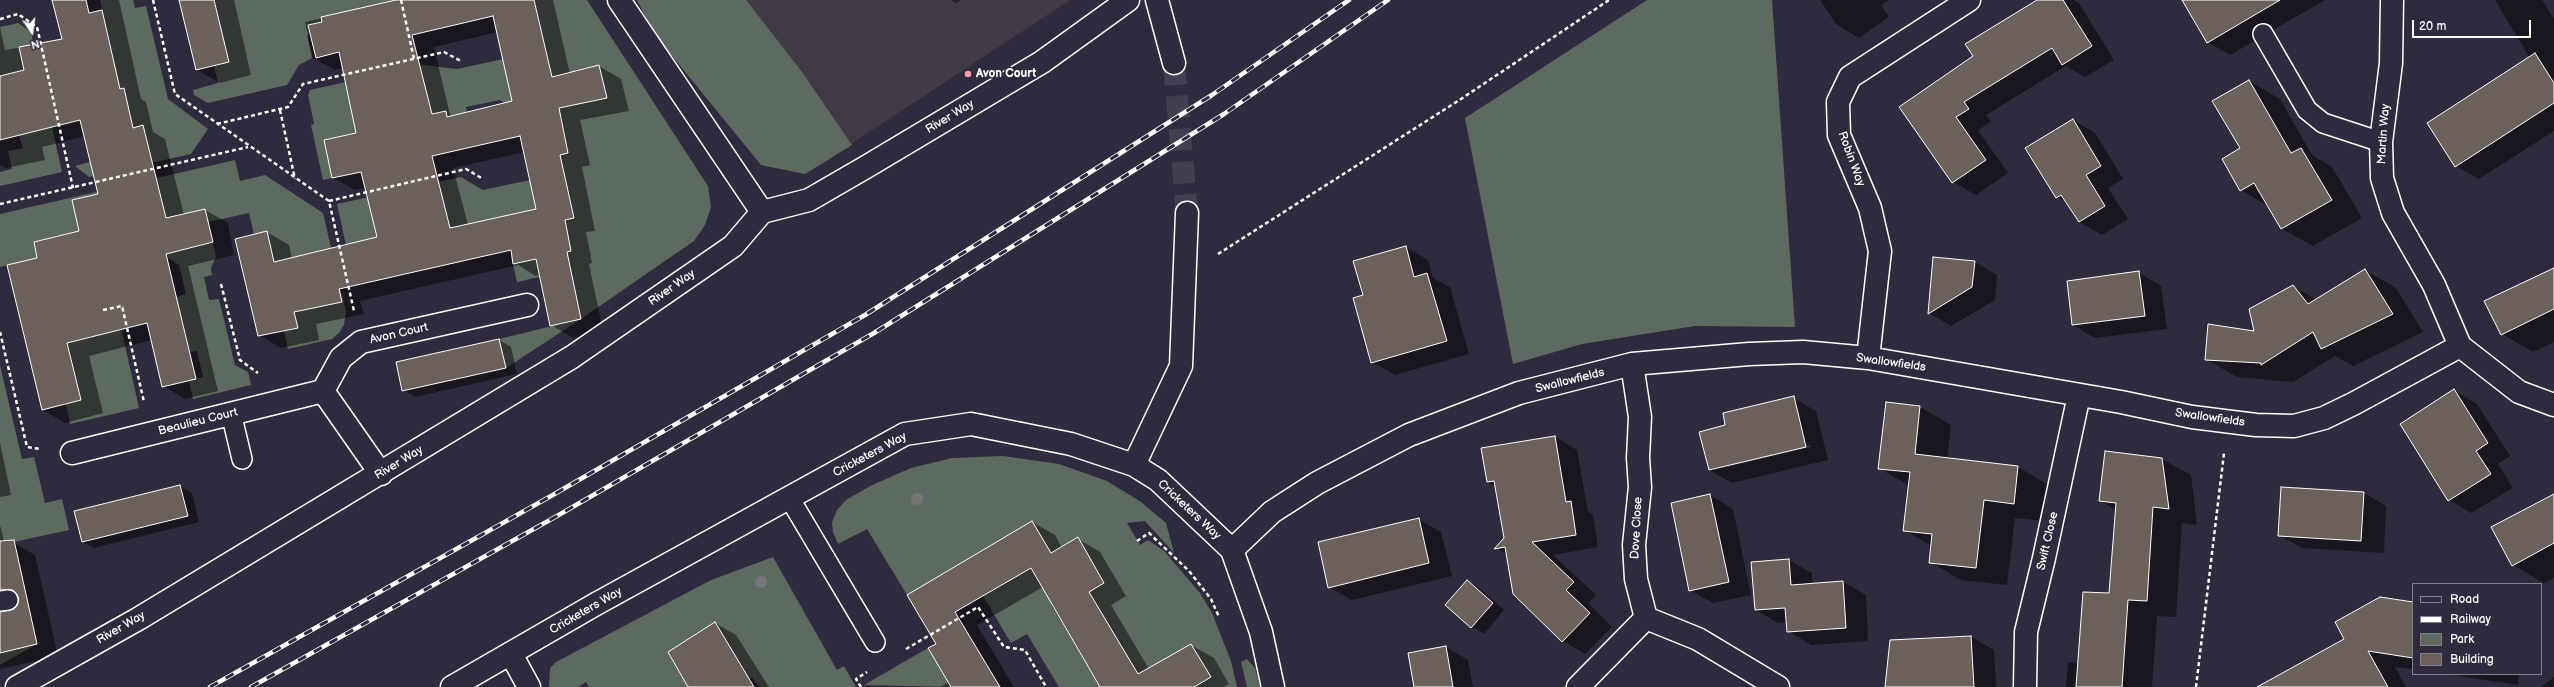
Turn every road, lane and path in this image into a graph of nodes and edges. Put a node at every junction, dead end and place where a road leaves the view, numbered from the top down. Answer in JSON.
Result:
{"nodes":[{"id":1,"x":153,"y":0,"type":"edge"},
{"id":2,"x":401,"y":0,"type":"edge"},
{"id":3,"x":619,"y":0,"type":"edge"},
{"id":4,"x":1128,"y":0,"type":"edge"},
{"id":5,"x":1157,"y":0,"type":"edge"},
{"id":6,"x":1609,"y":0,"type":"edge"},
{"id":7,"x":1969,"y":0,"type":"edge"},
{"id":8,"x":2392,"y":0,"type":"edge"},
{"id":9,"x":0,"y":19,"type":"edge"},
{"id":10,"x":2263,"y":34,"type":"dead end"},
{"id":11,"x":414,"y":59,"type":"junction"},
{"id":12,"x":461,"y":61,"type":"dead end"},
{"id":13,"x":1174,"y":63,"type":"tunnel mouth"},
{"id":14,"x":280,"y":110,"type":"junction"},
{"id":15,"x":216,"y":124,"type":"junction"},
{"id":16,"x":2381,"y":142,"type":"junction"},
{"id":17,"x":248,"y":147,"type":"junction"},
{"id":18,"x":295,"y":179,"type":"junction"},
{"id":19,"x":483,"y":180,"type":"dead end"},
{"id":20,"x":72,"y":188,"type":"junction"},
{"id":21,"x":329,"y":201,"type":"junction"},
{"id":22,"x":0,"y":204,"type":"edge"},
{"id":23,"x":762,"y":212,"type":"junction"},
{"id":24,"x":1187,"y":213,"type":"tunnel mouth"},
{"id":25,"x":1211,"y":259,"type":"dead end"},
{"id":26,"x":221,"y":284,"type":"dead end"},
{"id":27,"x":527,"y":305,"type":"dead end"},
{"id":28,"x":103,"y":310,"type":"dead end"},
{"id":29,"x":0,"y":332,"type":"edge"},
{"id":30,"x":361,"y":342,"type":"junction"},
{"id":31,"x":2460,"y":346,"type":"junction"},
{"id":32,"x":1868,"y":358,"type":"junction"},
{"id":33,"x":1632,"y":364,"type":"junction"},
{"id":34,"x":323,"y":390,"type":"junction"},
{"id":35,"x":2079,"y":395,"type":"junction"},
{"id":36,"x":266,"y":405,"type":"junction"},
{"id":37,"x":2554,"y":405,"type":"edge"},
{"id":38,"x":232,"y":414,"type":"junction"},
{"id":39,"x":2228,"y":421,"type":"junction"},
{"id":40,"x":152,"y":433,"type":"junction"},
{"id":41,"x":72,"y":453,"type":"joint"},
{"id":42,"x":242,"y":459,"type":"dead end"},
{"id":43,"x":1134,"y":465,"type":"junction"},
{"id":44,"x":381,"y":474,"type":"junction"},
{"id":45,"x":790,"y":499,"type":"junction"},
{"id":46,"x":1137,"y":541,"type":"dead end"},
{"id":47,"x":1232,"y":550,"type":"junction"},
{"id":48,"x":1646,"y":618,"type":"junction"},
{"id":49,"x":1220,"y":620,"type":"dead end"},
{"id":50,"x":874,"y":642,"type":"dead end"},
{"id":51,"x":899,"y":653,"type":"dead end"},
{"id":52,"x":511,"y":654,"type":"junction"},
{"id":53,"x":874,"y":668,"type":"dead end"},
{"id":54,"x":17,"y":687,"type":"edge"},
{"id":55,"x":452,"y":687,"type":"edge"},
{"id":56,"x":529,"y":687,"type":"edge"},
{"id":57,"x":861,"y":687,"type":"edge"},
{"id":58,"x":1046,"y":687,"type":"edge"},
{"id":59,"x":1273,"y":687,"type":"edge"},
{"id":60,"x":1578,"y":687,"type":"edge"},
{"id":61,"x":1778,"y":687,"type":"edge"},
{"id":62,"x":2025,"y":687,"type":"edge"},
{"id":63,"x":2196,"y":687,"type":"edge"}],
"edges":[{"from":1,"to":15,"type":"path"},
{"from":2,"to":11,"type":"path"},
{"from":3,"to":23,"type":"street"},
{"from":4,"to":23,"type":"street","name":"River Way"},
{"from":5,"to":13,"type":"street"},
{"from":6,"to":25,"type":"path"},
{"from":7,"to":32,"type":"street","name":"Robin Way"},
{"from":8,"to":16,"type":"street","name":"Martin Way"},
{"from":9,"to":20,"type":"path"},
{"from":10,"to":16,"type":"lane"},
{"from":11,"to":12,"type":"path"},
{"from":11,"to":14,"type":"path"},
{"from":14,"to":15,"type":"path"},
{"from":14,"to":18,"type":"path"},
{"from":15,"to":17,"type":"path"},
{"from":16,"to":31,"type":"street","name":"Martin Way"},
{"from":17,"to":18,"type":"path"},
{"from":17,"to":20,"type":"path"},
{"from":18,"to":21,"type":"path"},
{"from":19,"to":21,"type":"path"},
{"from":20,"to":22,"type":"path"},
{"from":21,"to":30,"type":"path"},
{"from":23,"to":44,"type":"street","name":"River Way"},
{"from":24,"to":43,"type":"street"},
{"from":26,"to":36,"type":"path"},
{"from":27,"to":30,"type":"street","name":"Avon Court"},
{"from":28,"to":40,"type":"path"},
{"from":29,"to":41,"type":"path"},
{"from":30,"to":34,"type":"street","name":"Avon Court"},
{"from":31,"to":37,"type":"street"},
{"from":31,"to":39,"type":"street","name":"Swallowfields"},
{"from":32,"to":33,"type":"street","name":"Swallowfields"},
{"from":32,"to":35,"type":"street","name":"Swallowfields"},
{"from":33,"to":47,"type":"street","name":"Swallowfields"},
{"from":33,"to":48,"type":"street","name":"Dove Close"},
{"from":34,"to":36,"type":"street","name":"Beaulieu Court"},
{"from":34,"to":44,"type":"street"},
{"from":35,"to":39,"type":"street","name":"Swallowfields"},
{"from":35,"to":62,"type":"street","name":"Swift Close"},
{"from":36,"to":38,"type":"street","name":"Beaulieu Court"},
{"from":38,"to":40,"type":"street","name":"Beaulieu Court"},
{"from":38,"to":42,"type":"lane"},
{"from":39,"to":63,"type":"path"},
{"from":40,"to":41,"type":"street","name":"Beaulieu Court"},
{"from":43,"to":45,"type":"street","name":"Cricketers Way"},
{"from":43,"to":47,"type":"street","name":"Cricketers Way"},
{"from":44,"to":54,"type":"street","name":"River Way"},
{"from":45,"to":50,"type":"lane"},
{"from":45,"to":52,"type":"street","name":"Cricketers Way"},
{"from":46,"to":49,"type":"path"},
{"from":47,"to":59,"type":"street","name":"Cricketers Way"},
{"from":48,"to":60,"type":"street"},
{"from":48,"to":61,"type":"street"},
{"from":51,"to":58,"type":"path"},
{"from":52,"to":55,"type":"street","name":"Cricketers Way"},
{"from":52,"to":56,"type":"street"},
{"from":53,"to":57,"type":"path"}]}
